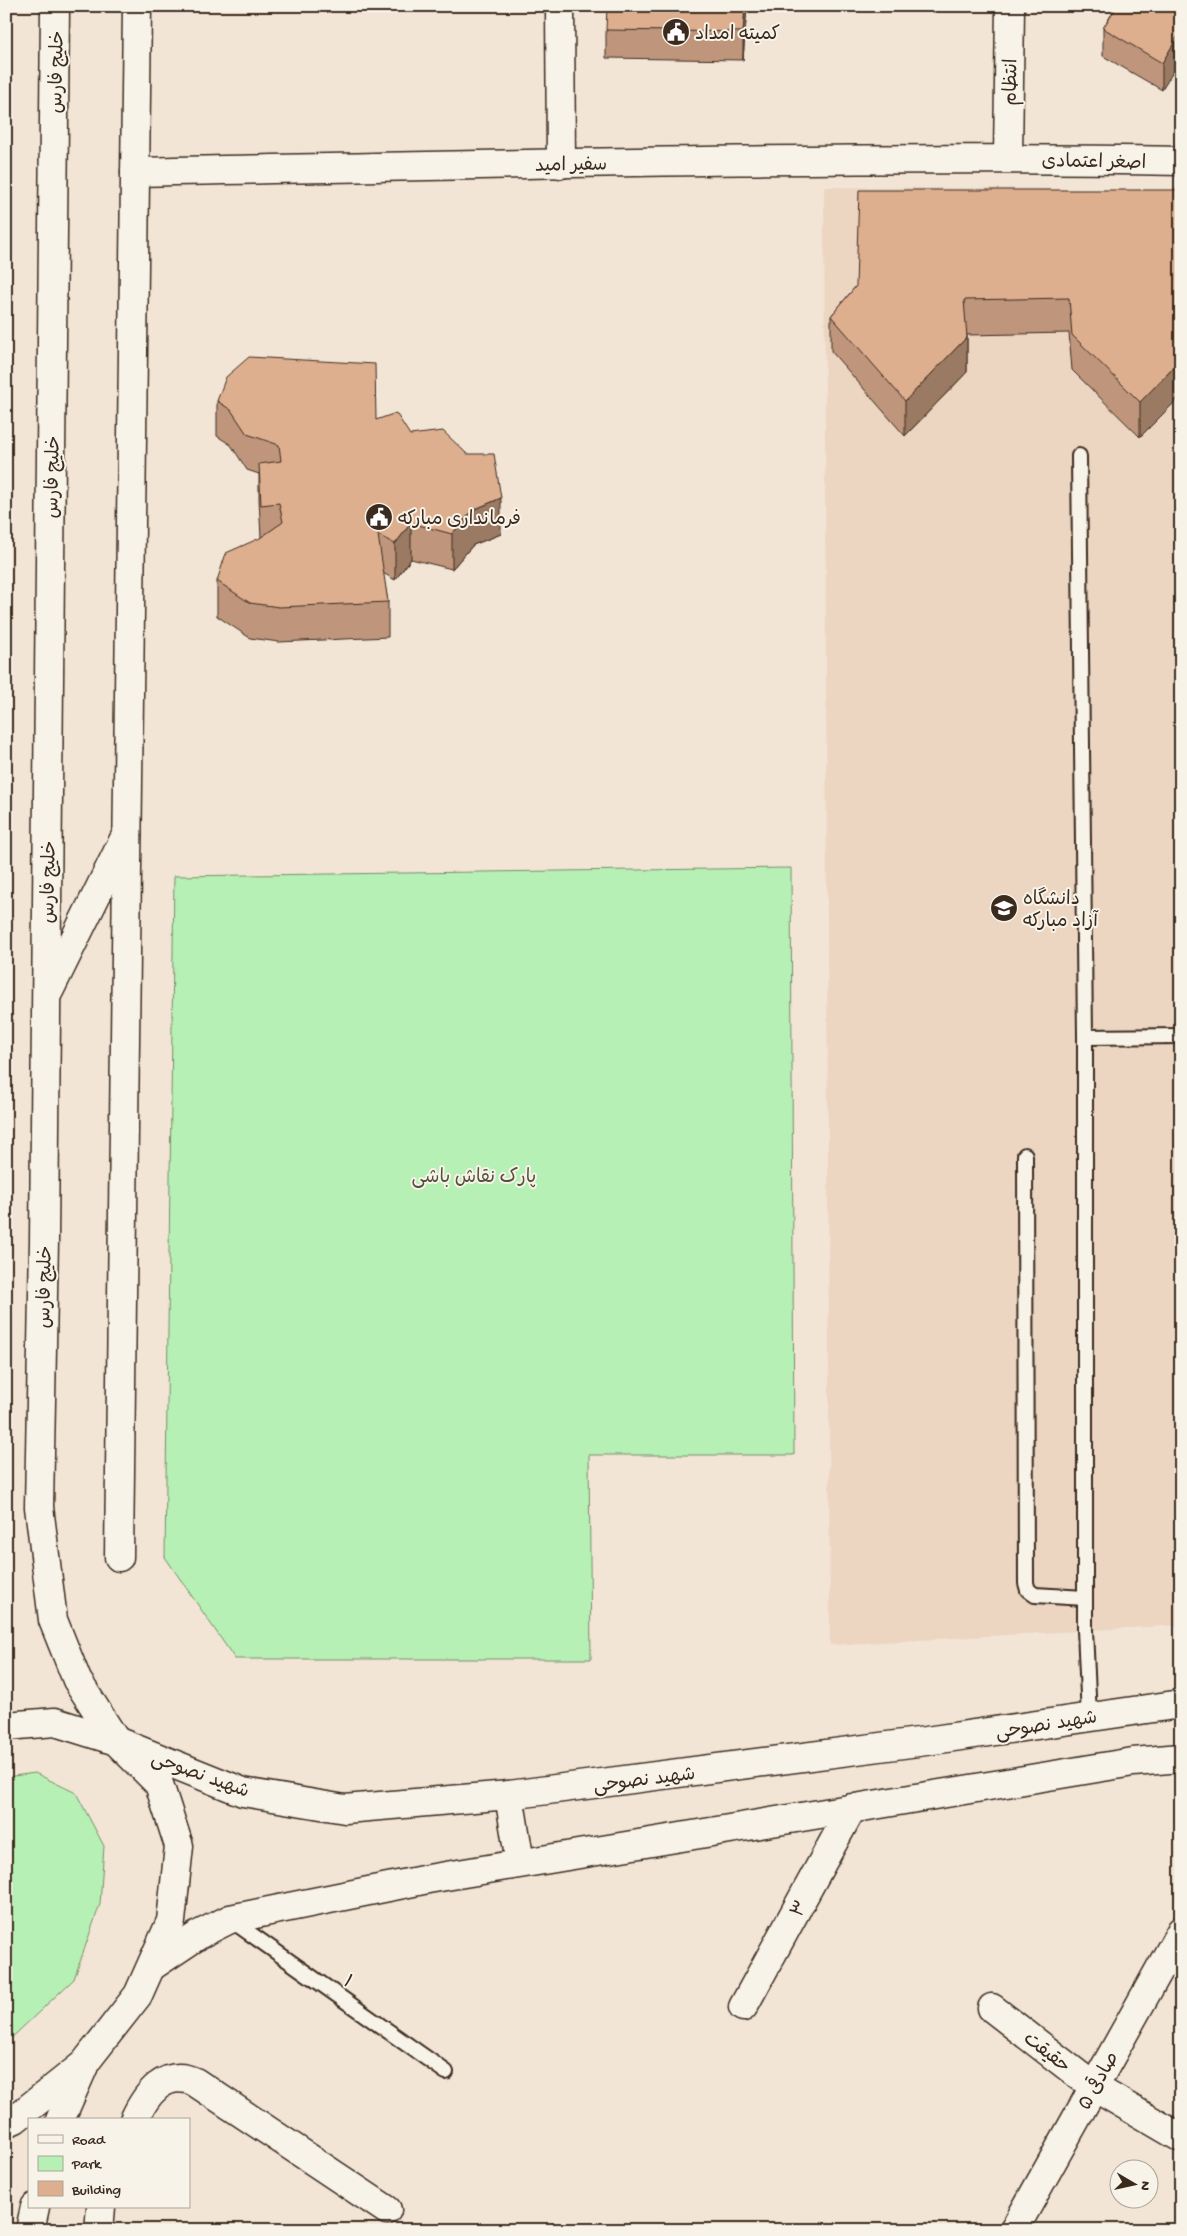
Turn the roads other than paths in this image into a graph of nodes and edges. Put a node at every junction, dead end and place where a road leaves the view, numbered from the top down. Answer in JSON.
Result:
{"nodes":[{"id":1,"x":55,"y":6,"type":"edge"},
{"id":2,"x":137,"y":6,"type":"edge"},
{"id":3,"x":560,"y":6,"type":"edge"},
{"id":4,"x":1010,"y":6,"type":"edge"},
{"id":5,"x":1008,"y":158,"type":"junction"},
{"id":6,"x":1181,"y":161,"type":"edge"},
{"id":7,"x":561,"y":164,"type":"junction"},
{"id":8,"x":135,"y":172,"type":"junction"},
{"id":9,"x":1079,"y":456,"type":"dead end"},
{"id":10,"x":127,"y":833,"type":"junction"},
{"id":11,"x":46,"y":997,"type":"junction"},
{"id":12,"x":1181,"y":1036,"type":"edge"},
{"id":13,"x":1085,"y":1037,"type":"junction"},
{"id":14,"x":1025,"y":1155,"type":"dead end"},
{"id":15,"x":118,"y":1557,"type":"dead end"},
{"id":16,"x":1085,"y":1598,"type":"junction"},
{"id":17,"x":1181,"y":1704,"type":"edge"},
{"id":18,"x":1089,"y":1717,"type":"junction"},
{"id":19,"x":6,"y":1726,"type":"edge"},
{"id":20,"x":116,"y":1741,"type":"junction"},
{"id":21,"x":1181,"y":1758,"type":"edge"},
{"id":22,"x":509,"y":1795,"type":"junction"},
{"id":23,"x":852,"y":1808,"type":"junction"},
{"id":24,"x":520,"y":1863,"type":"junction"},
{"id":25,"x":230,"y":1920,"type":"junction"},
{"id":26,"x":1181,"y":1931,"type":"edge"},
{"id":27,"x":152,"y":1966,"type":"junction"},
{"id":28,"x":743,"y":2007,"type":"dead end"},
{"id":29,"x":992,"y":2008,"type":"dead end"},
{"id":30,"x":84,"y":2064,"type":"junction"},
{"id":31,"x":446,"y":2072,"type":"dead end"},
{"id":32,"x":1094,"y":2086,"type":"junction"},
{"id":33,"x":61,"y":2118,"type":"edge"},
{"id":34,"x":135,"y":2118,"type":"edge"},
{"id":35,"x":6,"y":2123,"type":"edge"},
{"id":36,"x":1181,"y":2138,"type":"edge"},
{"id":37,"x":35,"y":2208,"type":"edge"},
{"id":38,"x":101,"y":2208,"type":"edge"},
{"id":39,"x":387,"y":2210,"type":"dead end"},
{"id":40,"x":30,"y":2230,"type":"edge"},
{"id":41,"x":99,"y":2230,"type":"edge"},
{"id":42,"x":1014,"y":2230,"type":"edge"}],
"edges":[{"from":1,"to":11,"type":"main road","name":"خلیج فارس"},
{"from":2,"to":8,"type":"main road"},
{"from":3,"to":7,"type":"main road"},
{"from":4,"to":5,"type":"main road","name":"انتظام"},
{"from":5,"to":6,"type":"main road","name":"اصغر اعتمادی"},
{"from":5,"to":7,"type":"main road","name":"سفیر امید"},
{"from":7,"to":8,"type":"main road","name":"سفیر امید"},
{"from":8,"to":10,"type":"main road"},
{"from":9,"to":13,"type":"lane"},
{"from":10,"to":11,"type":"main road"},
{"from":10,"to":15,"type":"main road"},
{"from":11,"to":20,"type":"main road","name":"خلیج فارس"},
{"from":12,"to":13,"type":"lane"},
{"from":13,"to":16,"type":"lane"},
{"from":14,"to":16,"type":"lane"},
{"from":16,"to":18,"type":"lane"},
{"from":17,"to":18,"type":"main road","name":"شهید نصوحی"},
{"from":18,"to":22,"type":"main road","name":"شهید نصوحی"},
{"from":19,"to":20,"type":"main road","name":"شهید نصوحی"},
{"from":20,"to":22,"type":"main road","name":"شهید نصوحی"},
{"from":20,"to":27,"type":"main road","name":"خلیج فارس"},
{"from":21,"to":23,"type":"main road"},
{"from":22,"to":24,"type":"main road"},
{"from":23,"to":24,"type":"main road"},
{"from":23,"to":28,"type":"main road","name":"۳"},
{"from":24,"to":25,"type":"main road"},
{"from":25,"to":27,"type":"main road"},
{"from":25,"to":31,"type":"lane","name":"۱"},
{"from":26,"to":32,"type":"main road","name":"صادقی ۵"},
{"from":27,"to":30,"type":"main road","name":"خلیج فارس"},
{"from":29,"to":32,"type":"main road","name":"حقیقت"},
{"from":30,"to":33,"type":"main road"},
{"from":30,"to":35,"type":"main road"},
{"from":32,"to":36,"type":"main road","name":"حقیقت"},
{"from":32,"to":42,"type":"main road","name":"صادقی ۵"},
{"from":34,"to":39,"type":"main road"},
{"from":37,"to":40,"type":"main road"},
{"from":38,"to":41,"type":"main road"}]}
